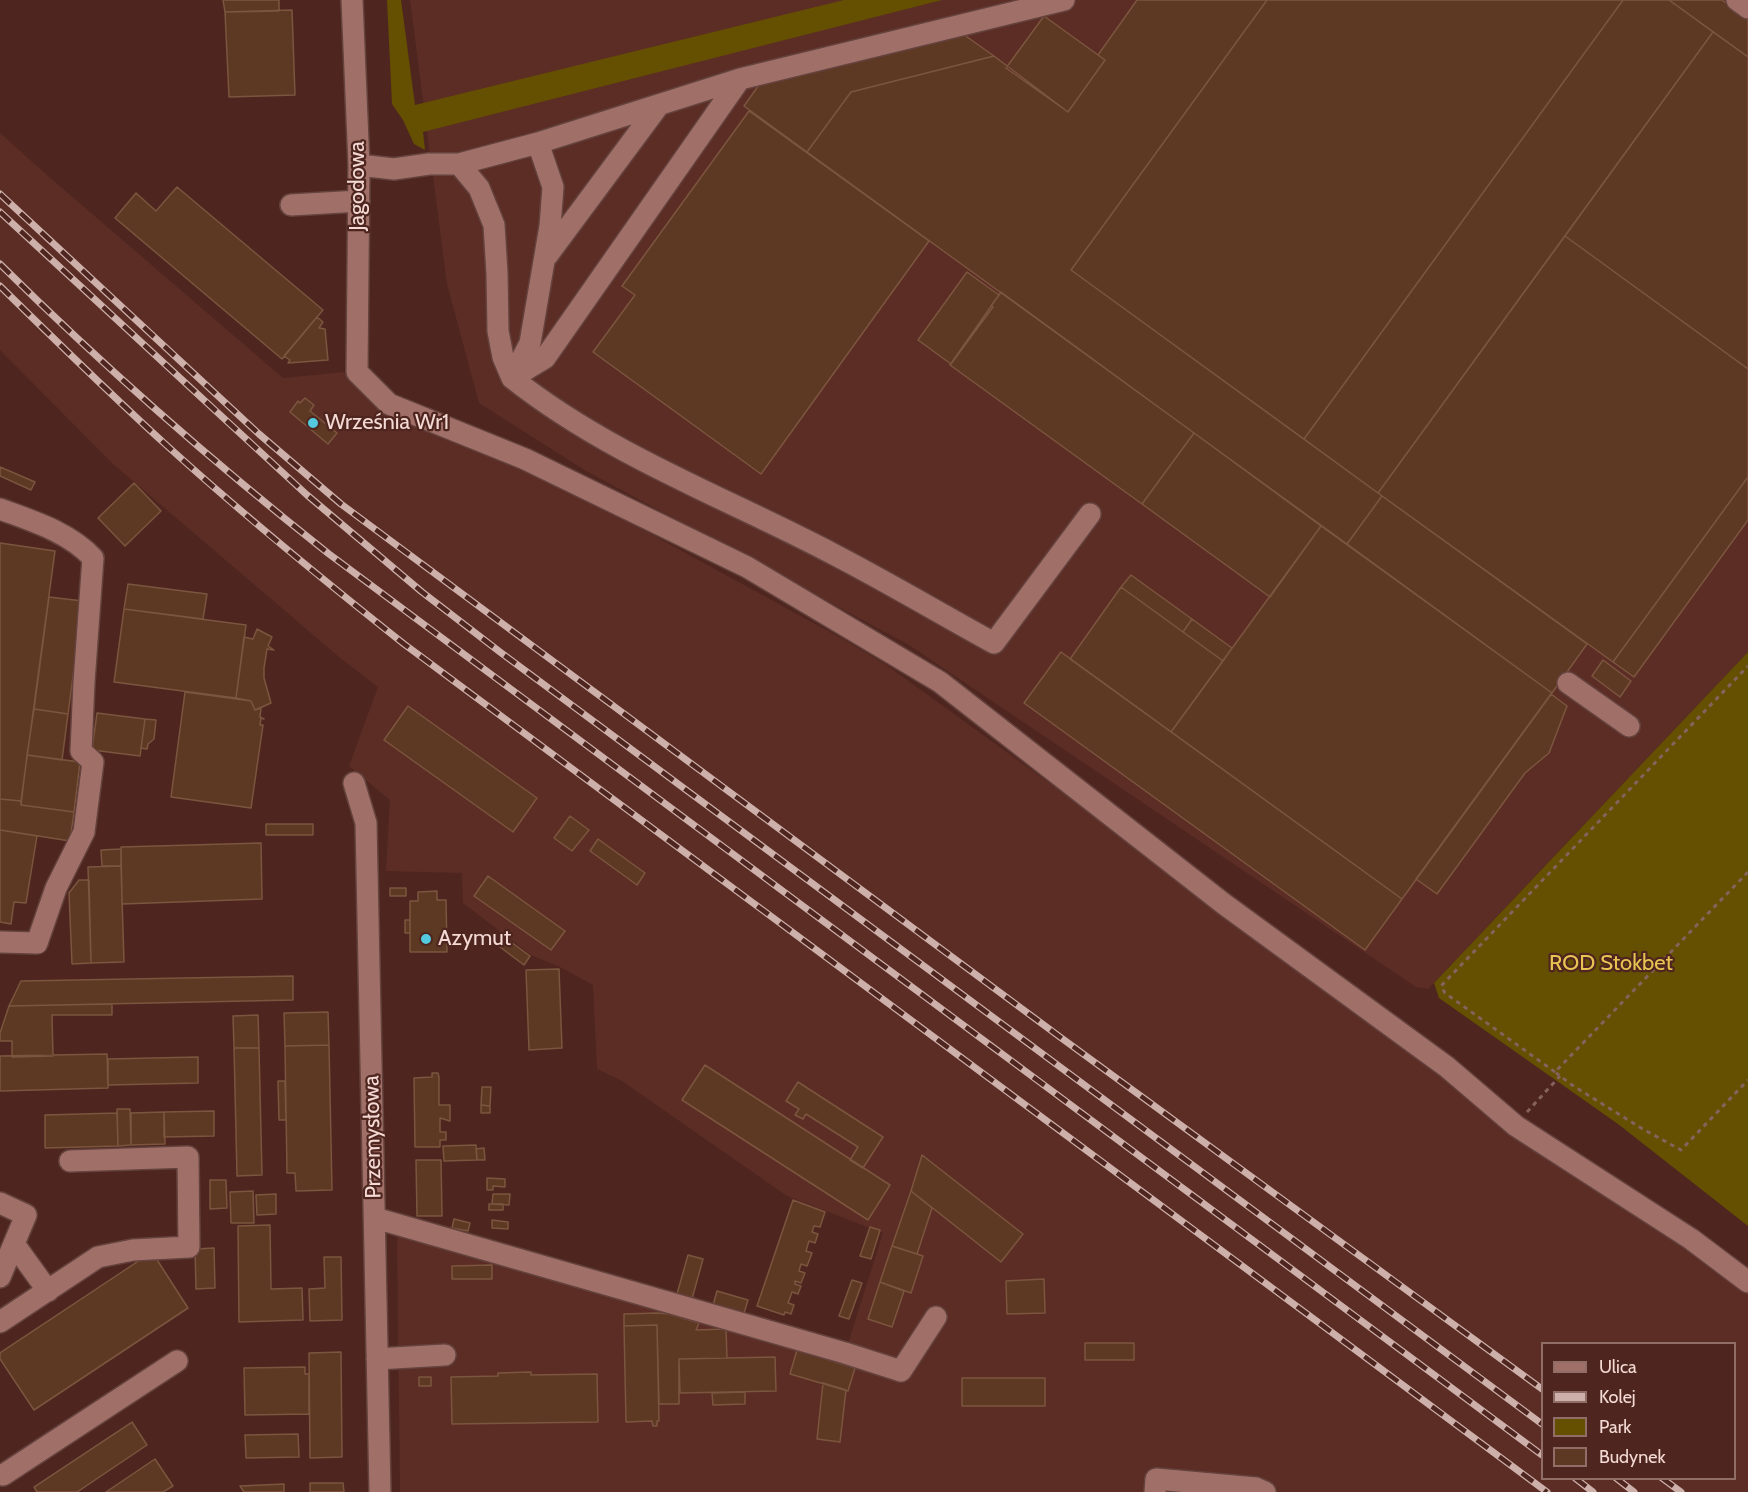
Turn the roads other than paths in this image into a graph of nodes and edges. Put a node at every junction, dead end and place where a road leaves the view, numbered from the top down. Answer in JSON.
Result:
{"nodes":[{"id":1,"x":352,"y":0,"type":"edge"},
{"id":2,"x":1064,"y":0,"type":"edge"},
{"id":3,"x":1737,"y":0,"type":"edge"},
{"id":4,"x":1748,"y":8,"type":"edge"},
{"id":5,"x":740,"y":79,"type":"junction"},
{"id":6,"x":659,"y":105,"type":"junction"},
{"id":7,"x":538,"y":143,"type":"junction"},
{"id":8,"x":459,"y":164,"type":"junction"},
{"id":9,"x":359,"y":165,"type":"junction"},
{"id":10,"x":359,"y":201,"type":"junction"},
{"id":11,"x":291,"y":205,"type":"dead end"},
{"id":12,"x":543,"y":262,"type":"junction"},
{"id":13,"x":512,"y":378,"type":"junction"},
{"id":14,"x":0,"y":509,"type":"edge"},
{"id":15,"x":1090,"y":514,"type":"dead end"},
{"id":16,"x":1568,"y":683,"type":"dead end"},
{"id":17,"x":1629,"y":726,"type":"dead end"},
{"id":18,"x":354,"y":783,"type":"dead end"},
{"id":19,"x":0,"y":942,"type":"edge"},
{"id":20,"x":70,"y":1161,"type":"dead end"},
{"id":21,"x":0,"y":1203,"type":"edge"},
{"id":22,"x":375,"y":1218,"type":"junction"},
{"id":23,"x":14,"y":1244,"type":"junction"},
{"id":24,"x":0,"y":1277,"type":"edge"},
{"id":25,"x":1748,"y":1282,"type":"edge"},
{"id":26,"x":48,"y":1290,"type":"junction"},
{"id":27,"x":936,"y":1317,"type":"dead end"},
{"id":28,"x":0,"y":1322,"type":"edge"},
{"id":29,"x":445,"y":1355,"type":"dead end"},
{"id":30,"x":377,"y":1359,"type":"junction"},
{"id":31,"x":177,"y":1361,"type":"dead end"},
{"id":32,"x":4,"y":1477,"type":"edge"},
{"id":33,"x":380,"y":1492,"type":"edge"},
{"id":34,"x":1155,"y":1492,"type":"edge"},
{"id":35,"x":1265,"y":1492,"type":"edge"}],
"edges":[{"from":1,"to":9,"type":"street","name":"Jagodowa"},
{"from":2,"to":5,"type":"street"},
{"from":3,"to":4,"type":"street"},
{"from":5,"to":6,"type":"street"},
{"from":5,"to":13,"type":"street"},
{"from":6,"to":7,"type":"street"},
{"from":6,"to":12,"type":"street"},
{"from":7,"to":8,"type":"street"},
{"from":7,"to":12,"type":"street"},
{"from":8,"to":9,"type":"street"},
{"from":8,"to":13,"type":"street"},
{"from":9,"to":10,"type":"street","name":"Jagodowa"},
{"from":10,"to":11,"type":"street"},
{"from":10,"to":25,"type":"street","name":"Jagodowa"},
{"from":12,"to":13,"type":"street"},
{"from":13,"to":15,"type":"street"},
{"from":14,"to":19,"type":"street"},
{"from":16,"to":17,"type":"street"},
{"from":18,"to":22,"type":"street","name":"Przemysłowa"},
{"from":20,"to":26,"type":"street"},
{"from":21,"to":23,"type":"street"},
{"from":22,"to":27,"type":"street"},
{"from":22,"to":30,"type":"street","name":"Przemysłowa"},
{"from":23,"to":24,"type":"street"},
{"from":23,"to":26,"type":"street"},
{"from":26,"to":28,"type":"street"},
{"from":29,"to":30,"type":"street"},
{"from":30,"to":33,"type":"street","name":"Przemysłowa"},
{"from":31,"to":32,"type":"street"},
{"from":34,"to":35,"type":"street"}]}
